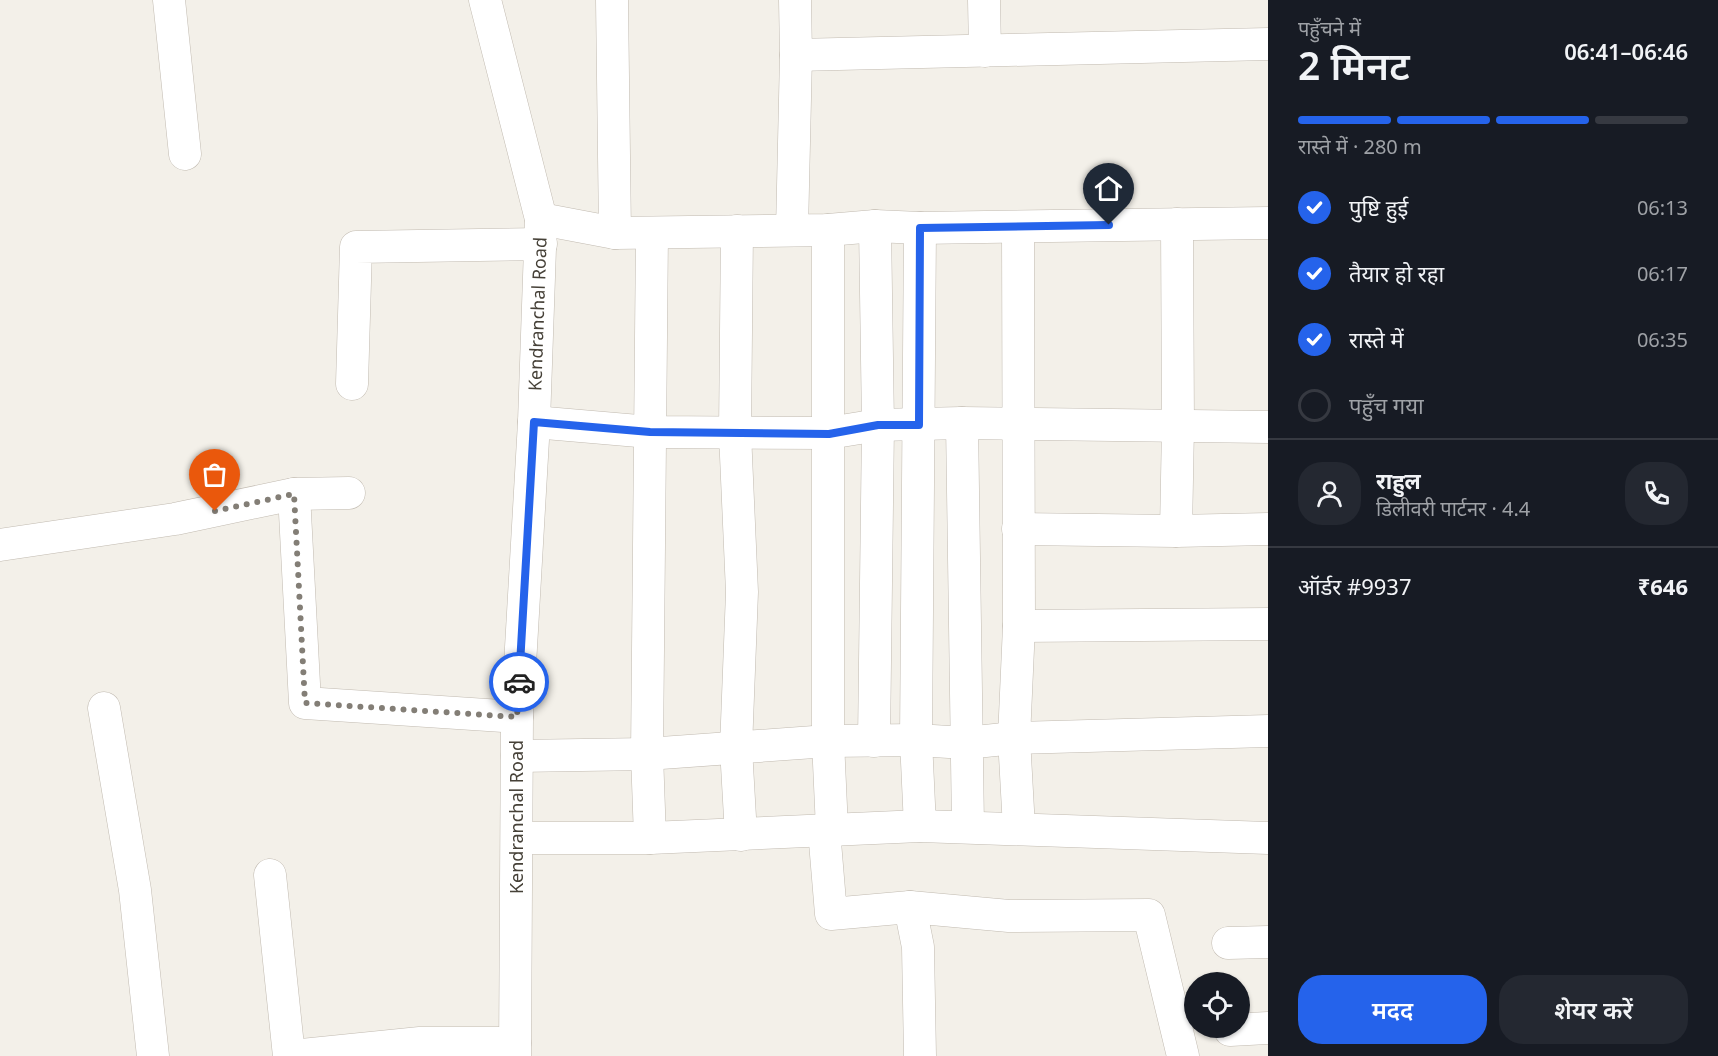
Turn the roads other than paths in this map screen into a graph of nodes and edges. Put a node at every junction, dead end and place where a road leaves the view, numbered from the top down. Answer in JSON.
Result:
{"nodes":[{"id":1,"x":169,"y":0,"type":"edge"},
{"id":2,"x":485,"y":0,"type":"edge"},
{"id":3,"x":612,"y":0,"type":"edge"},
{"id":4,"x":795,"y":0,"type":"edge"},
{"id":5,"x":984,"y":0,"type":"edge"},
{"id":6,"x":1268,"y":44,"type":"edge"},
{"id":7,"x":985,"y":51,"type":"junction"},
{"id":8,"x":796,"y":55,"type":"junction"},
{"id":9,"x":185,"y":154,"type":"dead end"},
{"id":10,"x":1268,"y":223,"type":"edge"},
{"id":11,"x":1177,"y":224,"type":"junction"},
{"id":12,"x":875,"y":226,"type":"junction"},
{"id":13,"x":1018,"y":227,"type":"junction"},
{"id":14,"x":920,"y":228,"type":"junction"},
{"id":15,"x":792,"y":230,"type":"junction"},
{"id":16,"x":828,"y":230,"type":"junction"},
{"id":17,"x":541,"y":231,"type":"junction"},
{"id":18,"x":737,"y":231,"type":"junction"},
{"id":19,"x":615,"y":233,"type":"junction"},
{"id":20,"x":652,"y":233,"type":"junction"},
{"id":21,"x":352,"y":384,"type":"dead end"},
{"id":22,"x":534,"y":422,"type":"junction"},
{"id":23,"x":962,"y":423,"type":"junction"},
{"id":24,"x":878,"y":425,"type":"junction"},
{"id":25,"x":919,"y":425,"type":"junction"},
{"id":26,"x":1017,"y":425,"type":"junction"},
{"id":27,"x":1178,"y":427,"type":"junction"},
{"id":28,"x":1268,"y":427,"type":"edge"},
{"id":29,"x":650,"y":432,"type":"junction"},
{"id":30,"x":735,"y":432,"type":"junction"},
{"id":31,"x":829,"y":434,"type":"junction"},
{"id":32,"x":350,"y":493,"type":"dead end"},
{"id":33,"x":294,"y":494,"type":"junction"},
{"id":34,"x":1018,"y":529,"type":"junction"},
{"id":35,"x":1268,"y":529,"type":"edge"},
{"id":36,"x":1176,"y":531,"type":"junction"},
{"id":37,"x":0,"y":545,"type":"edge"},
{"id":38,"x":1268,"y":624,"type":"edge"},
{"id":39,"x":1019,"y":626,"type":"junction"},
{"id":40,"x":104,"y":708,"type":"dead end"},
{"id":41,"x":517,"y":717,"type":"junction"},
{"id":42,"x":1268,"y":731,"type":"edge"},
{"id":43,"x":1014,"y":738,"type":"junction"},
{"id":44,"x":916,"y":740,"type":"junction"},
{"id":45,"x":828,"y":741,"type":"junction"},
{"id":46,"x":874,"y":741,"type":"junction"},
{"id":47,"x":966,"y":742,"type":"junction"},
{"id":48,"x":736,"y":748,"type":"junction"},
{"id":49,"x":647,"y":754,"type":"junction"},
{"id":50,"x":517,"y":756,"type":"junction"},
{"id":51,"x":921,"y":826,"type":"junction"},
{"id":52,"x":968,"y":827,"type":"junction"},
{"id":53,"x":1019,"y":828,"type":"junction"},
{"id":54,"x":828,"y":830,"type":"junction"},
{"id":55,"x":741,"y":835,"type":"junction"},
{"id":56,"x":518,"y":838,"type":"junction"},
{"id":57,"x":650,"y":838,"type":"junction"},
{"id":58,"x":1268,"y":838,"type":"edge"},
{"id":59,"x":270,"y":875,"type":"dead end"},
{"id":60,"x":910,"y":908,"type":"junction"},
{"id":61,"x":1268,"y":942,"type":"edge"},
{"id":62,"x":1228,"y":943,"type":"dead end"},
{"id":63,"x":1268,"y":1028,"type":"edge"},
{"id":64,"x":1250,"y":1029,"type":"edge"},
{"id":65,"x":515,"y":1050,"type":"edge"},
{"id":66,"x":153,"y":1056,"type":"edge"},
{"id":67,"x":291,"y":1056,"type":"edge"},
{"id":68,"x":920,"y":1056,"type":"edge"},
{"id":69,"x":1183,"y":1056,"type":"edge"}],
"edges":[{"from":1,"to":9,"type":"street"},
{"from":2,"to":17,"type":"street","name":"Kendranchal Road"},
{"from":3,"to":19,"type":"street"},
{"from":4,"to":8,"type":"street"},
{"from":5,"to":7,"type":"street"},
{"from":6,"to":7,"type":"street"},
{"from":7,"to":8,"type":"street"},
{"from":8,"to":15,"type":"street"},
{"from":10,"to":11,"type":"street","name":"Kendranchal Road"},
{"from":11,"to":13,"type":"street","name":"Kendranchal Road"},
{"from":11,"to":27,"type":"street"},
{"from":12,"to":14,"type":"street","name":"Kendranchal Road"},
{"from":12,"to":16,"type":"street","name":"Kendranchal Road"},
{"from":12,"to":24,"type":"street"},
{"from":13,"to":14,"type":"street","name":"Kendranchal Road"},
{"from":13,"to":26,"type":"street"},
{"from":14,"to":25,"type":"street"},
{"from":15,"to":16,"type":"street","name":"Kendranchal Road"},
{"from":15,"to":18,"type":"street","name":"Kendranchal Road"},
{"from":16,"to":31,"type":"street"},
{"from":17,"to":19,"type":"street","name":"Kendranchal Road"},
{"from":17,"to":21,"type":"street"},
{"from":17,"to":22,"type":"street","name":"Kendranchal Road"},
{"from":18,"to":20,"type":"street","name":"Kendranchal Road"},
{"from":18,"to":30,"type":"street"},
{"from":19,"to":20,"type":"street","name":"Kendranchal Road"},
{"from":20,"to":29,"type":"street"},
{"from":22,"to":29,"type":"street"},
{"from":22,"to":41,"type":"street","name":"Kendranchal Road"},
{"from":23,"to":25,"type":"street"},
{"from":23,"to":26,"type":"street"},
{"from":23,"to":47,"type":"street"},
{"from":24,"to":25,"type":"street"},
{"from":24,"to":31,"type":"street"},
{"from":24,"to":46,"type":"street"},
{"from":25,"to":44,"type":"street"},
{"from":26,"to":27,"type":"street"},
{"from":26,"to":34,"type":"street"},
{"from":27,"to":28,"type":"street"},
{"from":27,"to":36,"type":"street"},
{"from":29,"to":30,"type":"street"},
{"from":29,"to":49,"type":"street"},
{"from":30,"to":31,"type":"street"},
{"from":30,"to":48,"type":"street"},
{"from":31,"to":45,"type":"street"},
{"from":32,"to":33,"type":"street"},
{"from":33,"to":37,"type":"street"},
{"from":33,"to":41,"type":"street"},
{"from":34,"to":36,"type":"street"},
{"from":34,"to":39,"type":"street"},
{"from":35,"to":36,"type":"street"},
{"from":38,"to":39,"type":"street"},
{"from":39,"to":43,"type":"street"},
{"from":40,"to":66,"type":"street"},
{"from":41,"to":50,"type":"street","name":"Kendranchal Road"},
{"from":42,"to":43,"type":"street"},
{"from":43,"to":47,"type":"street"},
{"from":43,"to":53,"type":"street"},
{"from":44,"to":46,"type":"street"},
{"from":44,"to":47,"type":"street"},
{"from":44,"to":51,"type":"street"},
{"from":45,"to":46,"type":"street"},
{"from":45,"to":48,"type":"street"},
{"from":45,"to":54,"type":"street"},
{"from":47,"to":52,"type":"street"},
{"from":48,"to":49,"type":"street"},
{"from":48,"to":55,"type":"street"},
{"from":49,"to":50,"type":"street"},
{"from":49,"to":57,"type":"street"},
{"from":50,"to":56,"type":"street","name":"Kendranchal Road"},
{"from":51,"to":52,"type":"street"},
{"from":51,"to":54,"type":"street"},
{"from":52,"to":53,"type":"street"},
{"from":53,"to":58,"type":"street"},
{"from":54,"to":55,"type":"street"},
{"from":54,"to":60,"type":"street"},
{"from":55,"to":57,"type":"street"},
{"from":56,"to":57,"type":"street"},
{"from":56,"to":65,"type":"street","name":"Kendranchal Road"},
{"from":59,"to":67,"type":"street"},
{"from":60,"to":68,"type":"street"},
{"from":60,"to":69,"type":"street"},
{"from":61,"to":62,"type":"street"},
{"from":63,"to":64,"type":"street"},
{"from":65,"to":67,"type":"street"}]}
